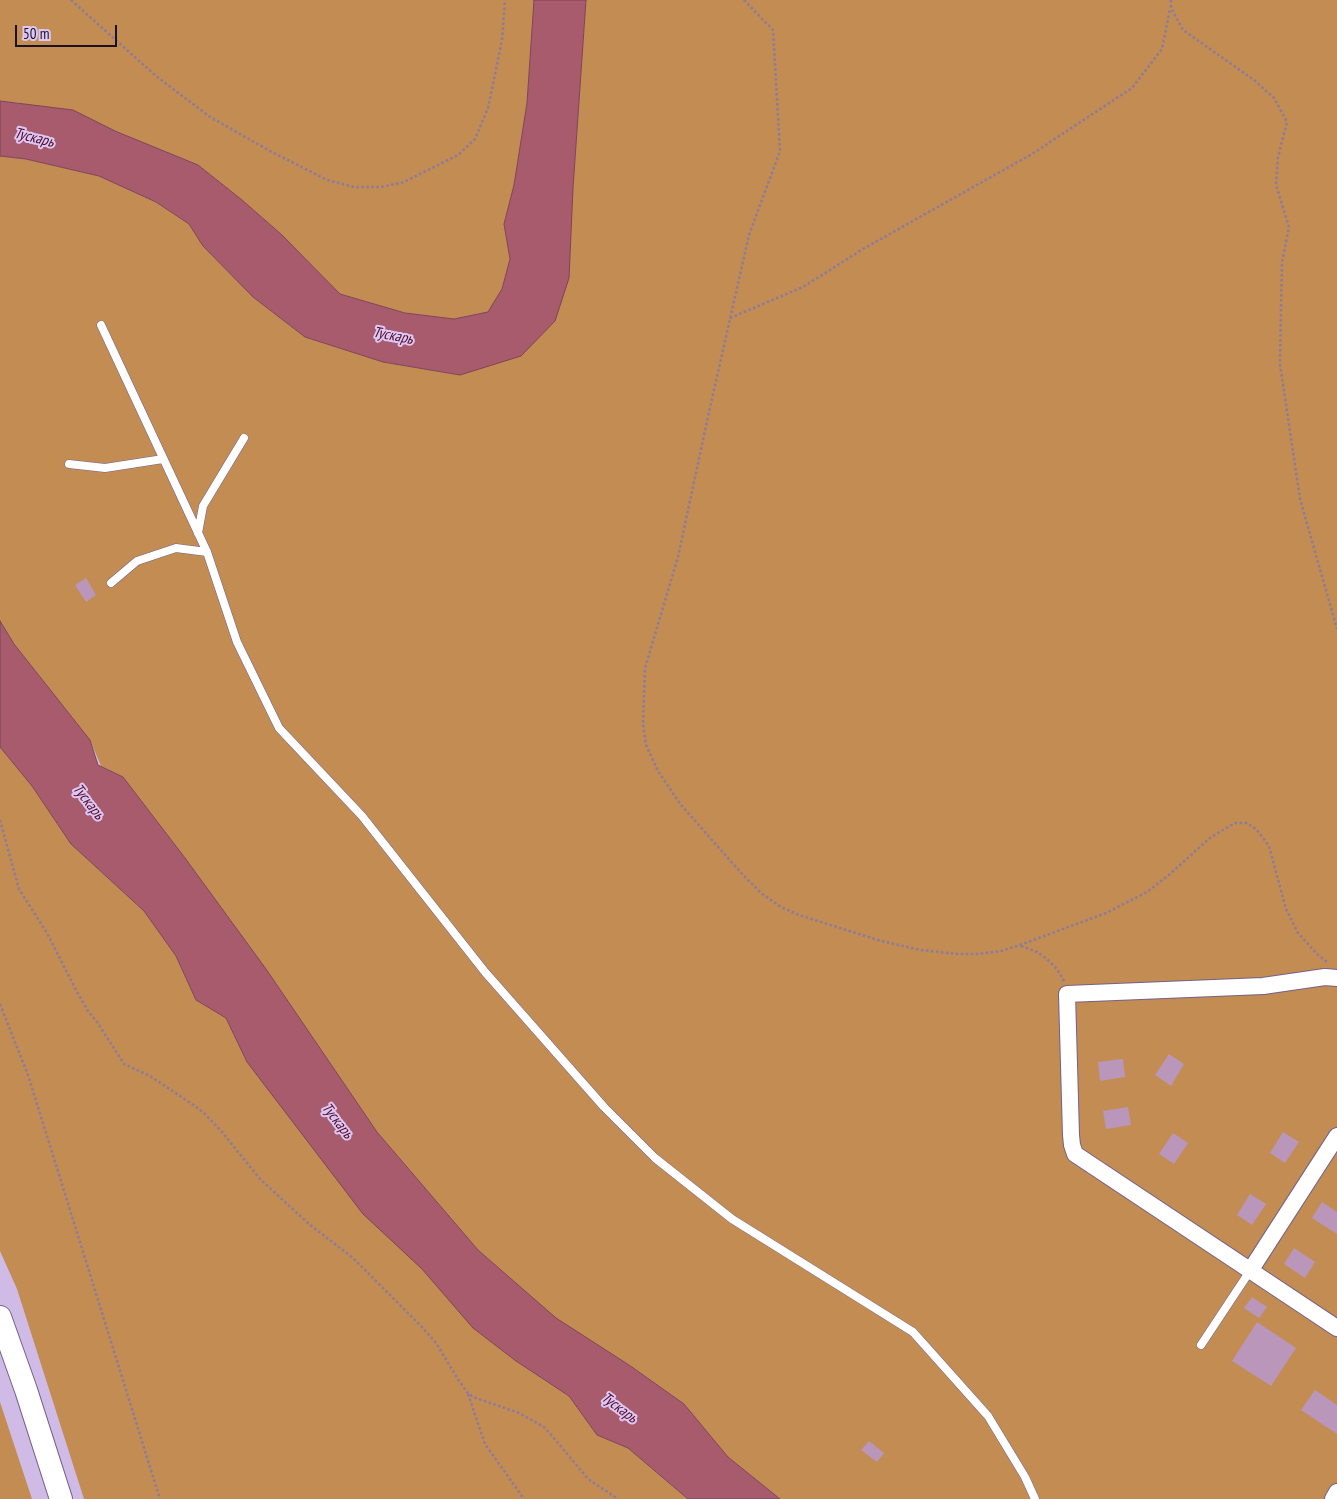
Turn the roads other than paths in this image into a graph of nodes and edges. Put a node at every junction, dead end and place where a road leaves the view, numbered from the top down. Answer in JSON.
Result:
{"nodes":[{"id":1,"x":101,"y":325,"type":"dead end"},
{"id":2,"x":244,"y":438,"type":"dead end"},
{"id":3,"x":163,"y":458,"type":"junction"},
{"id":4,"x":69,"y":464,"type":"dead end"},
{"id":5,"x":198,"y":533,"type":"junction"},
{"id":6,"x":207,"y":552,"type":"junction"},
{"id":7,"x":111,"y":583,"type":"dead end"},
{"id":8,"x":1334,"y":971,"type":"edge"},
{"id":9,"x":1337,"y":1136,"type":"edge"},
{"id":10,"x":1250,"y":1271,"type":"junction"},
{"id":11,"x":0,"y":1318,"type":"edge"},
{"id":12,"x":1337,"y":1328,"type":"edge"},
{"id":13,"x":1201,"y":1345,"type":"dead end"},
{"id":14,"x":1337,"y":1492,"type":"edge"},
{"id":15,"x":61,"y":1499,"type":"edge"},
{"id":16,"x":1035,"y":1499,"type":"edge"},
{"id":17,"x":1333,"y":1499,"type":"edge"}],
"edges":[{"from":1,"to":3,"type":"lane"},
{"from":2,"to":5,"type":"lane"},
{"from":3,"to":4,"type":"lane"},
{"from":3,"to":5,"type":"lane"},
{"from":5,"to":6,"type":"lane"},
{"from":6,"to":7,"type":"lane"},
{"from":6,"to":16,"type":"lane"},
{"from":8,"to":10,"type":"street"},
{"from":9,"to":10,"type":"street"},
{"from":10,"to":12,"type":"street"},
{"from":10,"to":13,"type":"lane"},
{"from":11,"to":15,"type":"main road"},
{"from":14,"to":17,"type":"street"}]}
